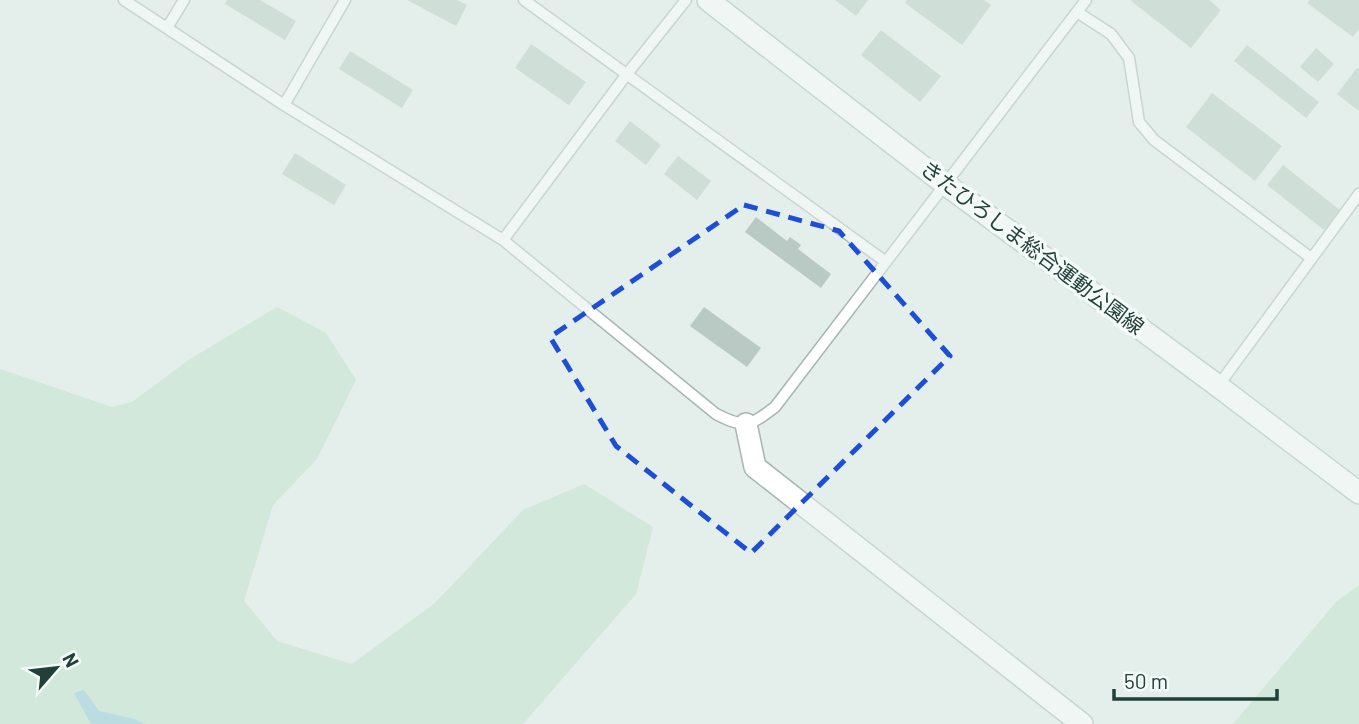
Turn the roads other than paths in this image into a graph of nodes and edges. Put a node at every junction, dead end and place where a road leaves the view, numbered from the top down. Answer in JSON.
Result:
{"nodes":[{"id":1,"x":124,"y":0,"type":"edge"},
{"id":2,"x":184,"y":0,"type":"edge"},
{"id":3,"x":345,"y":0,"type":"edge"},
{"id":4,"x":524,"y":0,"type":"edge"},
{"id":5,"x":686,"y":0,"type":"edge"},
{"id":6,"x":708,"y":0,"type":"edge"},
{"id":7,"x":1086,"y":0,"type":"edge"},
{"id":8,"x":1077,"y":12,"type":"junction"},
{"id":9,"x":167,"y":28,"type":"junction"},
{"id":10,"x":627,"y":74,"type":"junction"},
{"id":11,"x":284,"y":105,"type":"junction"},
{"id":12,"x":945,"y":184,"type":"junction"},
{"id":13,"x":1359,"y":194,"type":"edge"},
{"id":14,"x":503,"y":240,"type":"junction"},
{"id":15,"x":1311,"y":258,"type":"junction"},
{"id":16,"x":886,"y":261,"type":"junction"},
{"id":17,"x":1218,"y":386,"type":"junction"},
{"id":18,"x":746,"y":424,"type":"junction"},
{"id":19,"x":1359,"y":493,"type":"edge"},
{"id":20,"x":1082,"y":724,"type":"edge"}],
"edges":[{"from":1,"to":9,"type":"lane"},
{"from":2,"to":9,"type":"lane"},
{"from":3,"to":11,"type":"lane"},
{"from":4,"to":10,"type":"lane"},
{"from":5,"to":10,"type":"lane"},
{"from":6,"to":12,"type":"main road","name":"きたひろしま総合運動公園線"},
{"from":7,"to":8,"type":"lane"},
{"from":8,"to":12,"type":"lane"},
{"from":8,"to":15,"type":"lane"},
{"from":9,"to":11,"type":"lane"},
{"from":10,"to":14,"type":"lane"},
{"from":10,"to":16,"type":"lane"},
{"from":11,"to":14,"type":"lane"},
{"from":12,"to":16,"type":"lane"},
{"from":12,"to":17,"type":"main road","name":"きたひろしま総合運動公園線"},
{"from":13,"to":15,"type":"lane"},
{"from":14,"to":18,"type":"lane"},
{"from":15,"to":17,"type":"lane"},
{"from":16,"to":18,"type":"lane"},
{"from":17,"to":19,"type":"main road","name":"きたひろしま総合運動公園線"},
{"from":18,"to":20,"type":"main road"}]}
